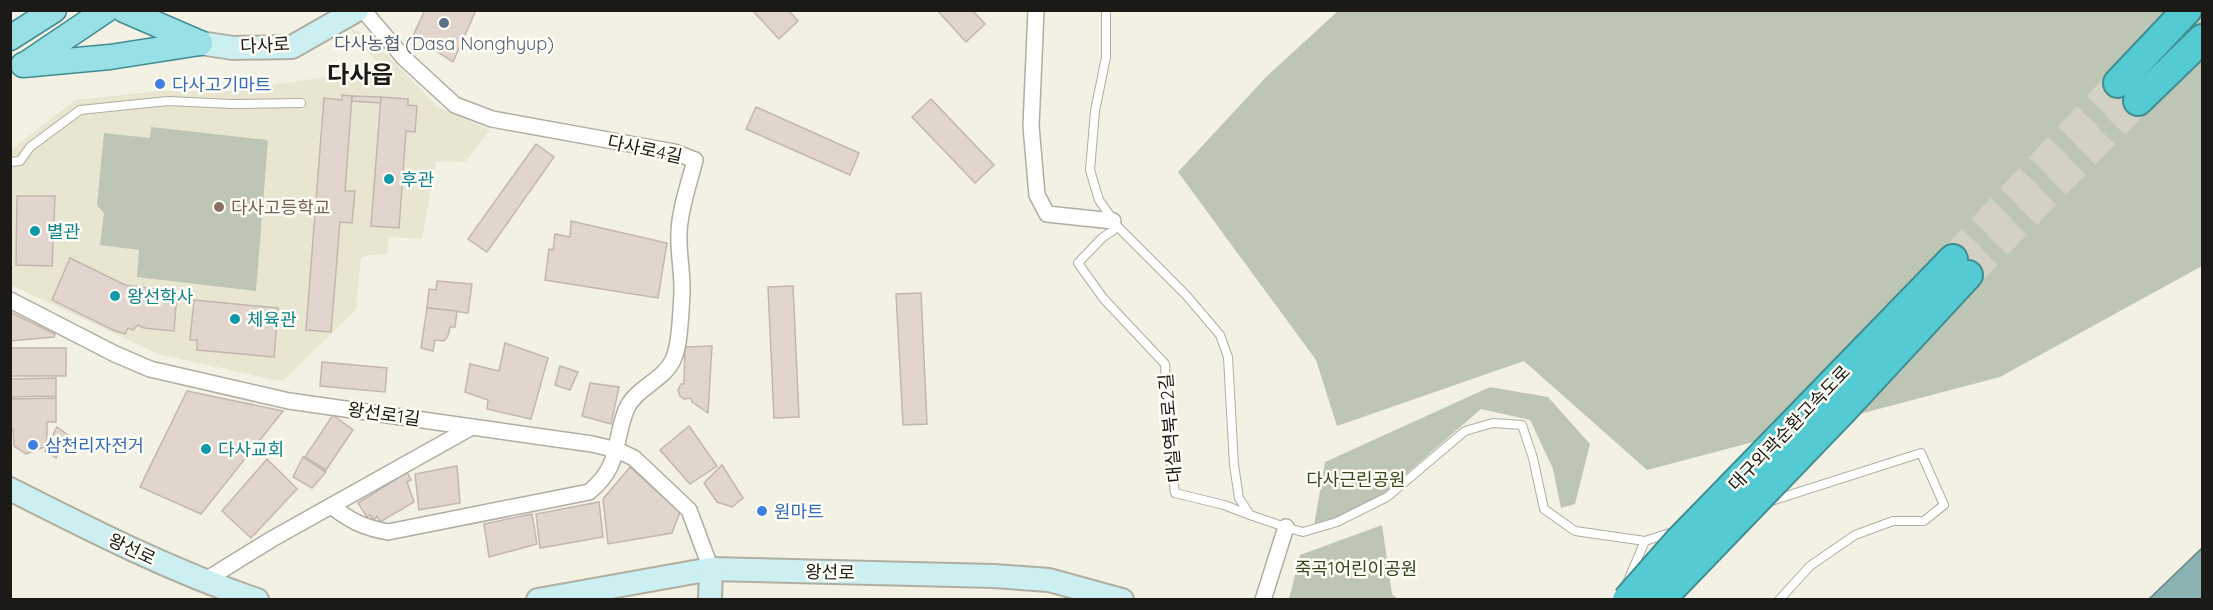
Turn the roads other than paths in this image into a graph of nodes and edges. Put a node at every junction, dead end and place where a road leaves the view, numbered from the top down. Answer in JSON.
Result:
{"nodes":[{"id":1,"x":54,"y":10,"type":"edge"},
{"id":2,"x":106,"y":10,"type":"edge"},
{"id":3,"x":124,"y":10,"type":"edge"},
{"id":4,"x":357,"y":10,"type":"edge"},
{"id":5,"x":363,"y":10,"type":"edge"},
{"id":6,"x":1036,"y":10,"type":"edge"},
{"id":7,"x":1106,"y":10,"type":"edge"},
{"id":8,"x":2187,"y":10,"type":"edge"},
{"id":9,"x":10,"y":38,"type":"edge"},
{"id":10,"x":2202,"y":39,"type":"edge"},
{"id":11,"x":200,"y":43,"type":"junction"},
{"id":12,"x":17,"y":70,"type":"edge"},
{"id":13,"x":301,"y":103,"type":"dead end"},
{"id":14,"x":10,"y":162,"type":"edge"},
{"id":15,"x":1115,"y":224,"type":"junction"},
{"id":16,"x":1961,"y":267,"type":"tunnel mouth"},
{"id":17,"x":10,"y":300,"type":"edge"},
{"id":18,"x":1833,"y":402,"type":"junction"},
{"id":19,"x":472,"y":427,"type":"junction"},
{"id":20,"x":617,"y":450,"type":"junction"},
{"id":21,"x":10,"y":489,"type":"edge"},
{"id":22,"x":331,"y":506,"type":"junction"},
{"id":23,"x":1735,"y":512,"type":"dead end"},
{"id":24,"x":1250,"y":514,"type":"junction"},
{"id":25,"x":1712,"y":520,"type":"dead end"},
{"id":26,"x":1286,"y":527,"type":"junction"},
{"id":27,"x":1645,"y":541,"type":"junction"},
{"id":28,"x":711,"y":569,"type":"junction"},
{"id":29,"x":204,"y":582,"type":"junction"},
{"id":30,"x":257,"y":600,"type":"edge"},
{"id":31,"x":538,"y":600,"type":"edge"},
{"id":32,"x":710,"y":600,"type":"edge"},
{"id":33,"x":1122,"y":600,"type":"edge"},
{"id":34,"x":1263,"y":600,"type":"edge"},
{"id":35,"x":1620,"y":600,"type":"edge"},
{"id":36,"x":1627,"y":600,"type":"edge"},
{"id":37,"x":1660,"y":600,"type":"edge"},
{"id":38,"x":1779,"y":600,"type":"edge"}],
"edges":[{"from":1,"to":9,"type":"main road"},
{"from":2,"to":12,"type":"main road"},
{"from":3,"to":11,"type":"main road"},
{"from":4,"to":11,"type":"main road","name":"다사로"},
{"from":5,"to":20,"type":"street","name":"다사로4길"},
{"from":6,"to":15,"type":"street"},
{"from":7,"to":15,"type":"lane"},
{"from":8,"to":10,"type":"highway"},
{"from":11,"to":12,"type":"main road"},
{"from":13,"to":14,"type":"lane"},
{"from":15,"to":24,"type":"lane"},
{"from":15,"to":24,"type":"lane","name":"대실역북로2길"},
{"from":16,"to":18,"type":"highway","name":"대구외곽순환고속도로"},
{"from":17,"to":19,"type":"street","name":"왕선로1길"},
{"from":18,"to":36,"type":"highway","name":"대구외곽순환고속도로","bridge":true},
{"from":18,"to":37,"type":"highway","name":"대구외곽순환고속도로","bridge":true},
{"from":19,"to":20,"type":"street","name":"왕선로1길"},
{"from":19,"to":22,"type":"street"},
{"from":20,"to":22,"type":"street"},
{"from":20,"to":28,"type":"street","name":"왕선로1길"},
{"from":21,"to":29,"type":"main road","name":"왕선로"},
{"from":22,"to":29,"type":"street"},
{"from":23,"to":38,"type":"lane"},
{"from":24,"to":26,"type":"lane","name":"대실역북로2길"},
{"from":25,"to":27,"type":"lane"},
{"from":26,"to":27,"type":"lane","name":"대실역북로2길"},
{"from":26,"to":34,"type":"street"},
{"from":27,"to":35,"type":"lane"},
{"from":28,"to":31,"type":"main road","name":"왕선로"},
{"from":28,"to":32,"type":"main road"},
{"from":28,"to":33,"type":"main road","name":"왕선로"},
{"from":29,"to":30,"type":"main road","name":"왕선로"}]}
